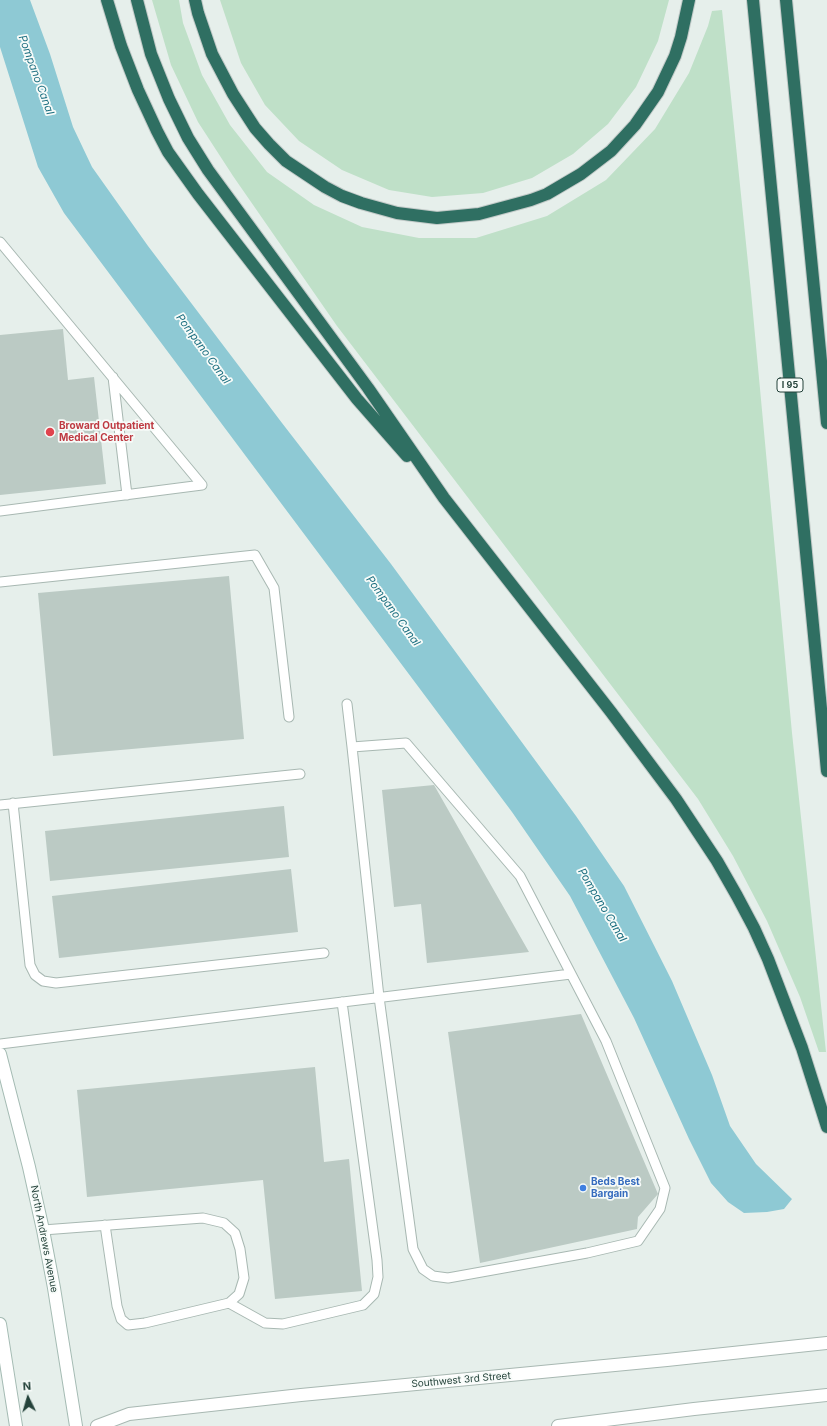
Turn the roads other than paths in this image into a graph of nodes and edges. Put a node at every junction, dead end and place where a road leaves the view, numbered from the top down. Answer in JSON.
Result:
{"nodes":[{"id":1,"x":107,"y":0,"type":"edge"},
{"id":2,"x":137,"y":0,"type":"edge"},
{"id":3,"x":195,"y":0,"type":"edge"},
{"id":4,"x":689,"y":0,"type":"edge"},
{"id":5,"x":753,"y":0,"type":"edge"},
{"id":6,"x":786,"y":0,"type":"edge"},
{"id":7,"x":0,"y":242,"type":"edge"},
{"id":8,"x":112,"y":377,"type":"junction"},
{"id":9,"x":827,"y":423,"type":"edge"},
{"id":10,"x":127,"y":495,"type":"junction"},
{"id":11,"x":444,"y":498,"type":"junction"},
{"id":12,"x":0,"y":512,"type":"edge"},
{"id":13,"x":0,"y":582,"type":"edge"},
{"id":14,"x":347,"y":704,"type":"dead end"},
{"id":15,"x":289,"y":717,"type":"dead end"},
{"id":16,"x":352,"y":747,"type":"junction"},
{"id":17,"x":827,"y":771,"type":"edge"},
{"id":18,"x":300,"y":774,"type":"dead end"},
{"id":19,"x":13,"y":803,"type":"junction"},
{"id":20,"x":0,"y":804,"type":"edge"},
{"id":21,"x":324,"y":953,"type":"dead end"},
{"id":22,"x":571,"y":974,"type":"junction"},
{"id":23,"x":379,"y":997,"type":"junction"},
{"id":24,"x":342,"y":1002,"type":"junction"},
{"id":25,"x":0,"y":1044,"type":"edge"},
{"id":26,"x":0,"y":1054,"type":"edge"},
{"id":27,"x":827,"y":1127,"type":"edge"},
{"id":28,"x":105,"y":1225,"type":"junction"},
{"id":29,"x":43,"y":1230,"type":"junction"},
{"id":30,"x":229,"y":1302,"type":"junction"},
{"id":31,"x":0,"y":1324,"type":"edge"},
{"id":32,"x":827,"y":1343,"type":"edge"},
{"id":33,"x":827,"y":1395,"type":"edge"},
{"id":34,"x":16,"y":1426,"type":"edge"},
{"id":35,"x":76,"y":1426,"type":"edge"},
{"id":36,"x":97,"y":1426,"type":"edge"},
{"id":37,"x":558,"y":1426,"type":"edge"}],
"edges":[{"from":1,"to":11,"type":"highway"},
{"from":2,"to":11,"type":"highway"},
{"from":3,"to":4,"type":"highway"},
{"from":5,"to":17,"type":"highway","number":"I 95"},
{"from":6,"to":9,"type":"highway"},
{"from":7,"to":8,"type":"lane"},
{"from":8,"to":10,"type":"lane"},
{"from":8,"to":10,"type":"lane"},
{"from":10,"to":12,"type":"lane"},
{"from":11,"to":27,"type":"highway"},
{"from":13,"to":15,"type":"lane"},
{"from":14,"to":16,"type":"lane"},
{"from":16,"to":22,"type":"lane"},
{"from":16,"to":23,"type":"lane"},
{"from":18,"to":19,"type":"lane"},
{"from":19,"to":20,"type":"lane"},
{"from":19,"to":21,"type":"lane"},
{"from":22,"to":23,"type":"lane"},
{"from":22,"to":23,"type":"lane"},
{"from":23,"to":24,"type":"lane"},
{"from":24,"to":25,"type":"lane"},
{"from":24,"to":30,"type":"lane"},
{"from":26,"to":29,"type":"street","name":"North Andrews Avenue"},
{"from":28,"to":29,"type":"lane"},
{"from":28,"to":30,"type":"lane"},
{"from":28,"to":30,"type":"lane"},
{"from":29,"to":35,"type":"street","name":"North Andrews Avenue"},
{"from":31,"to":34,"type":"street"},
{"from":32,"to":36,"type":"street","name":"Southwest 3rd Street"},
{"from":33,"to":37,"type":"street"}]}
